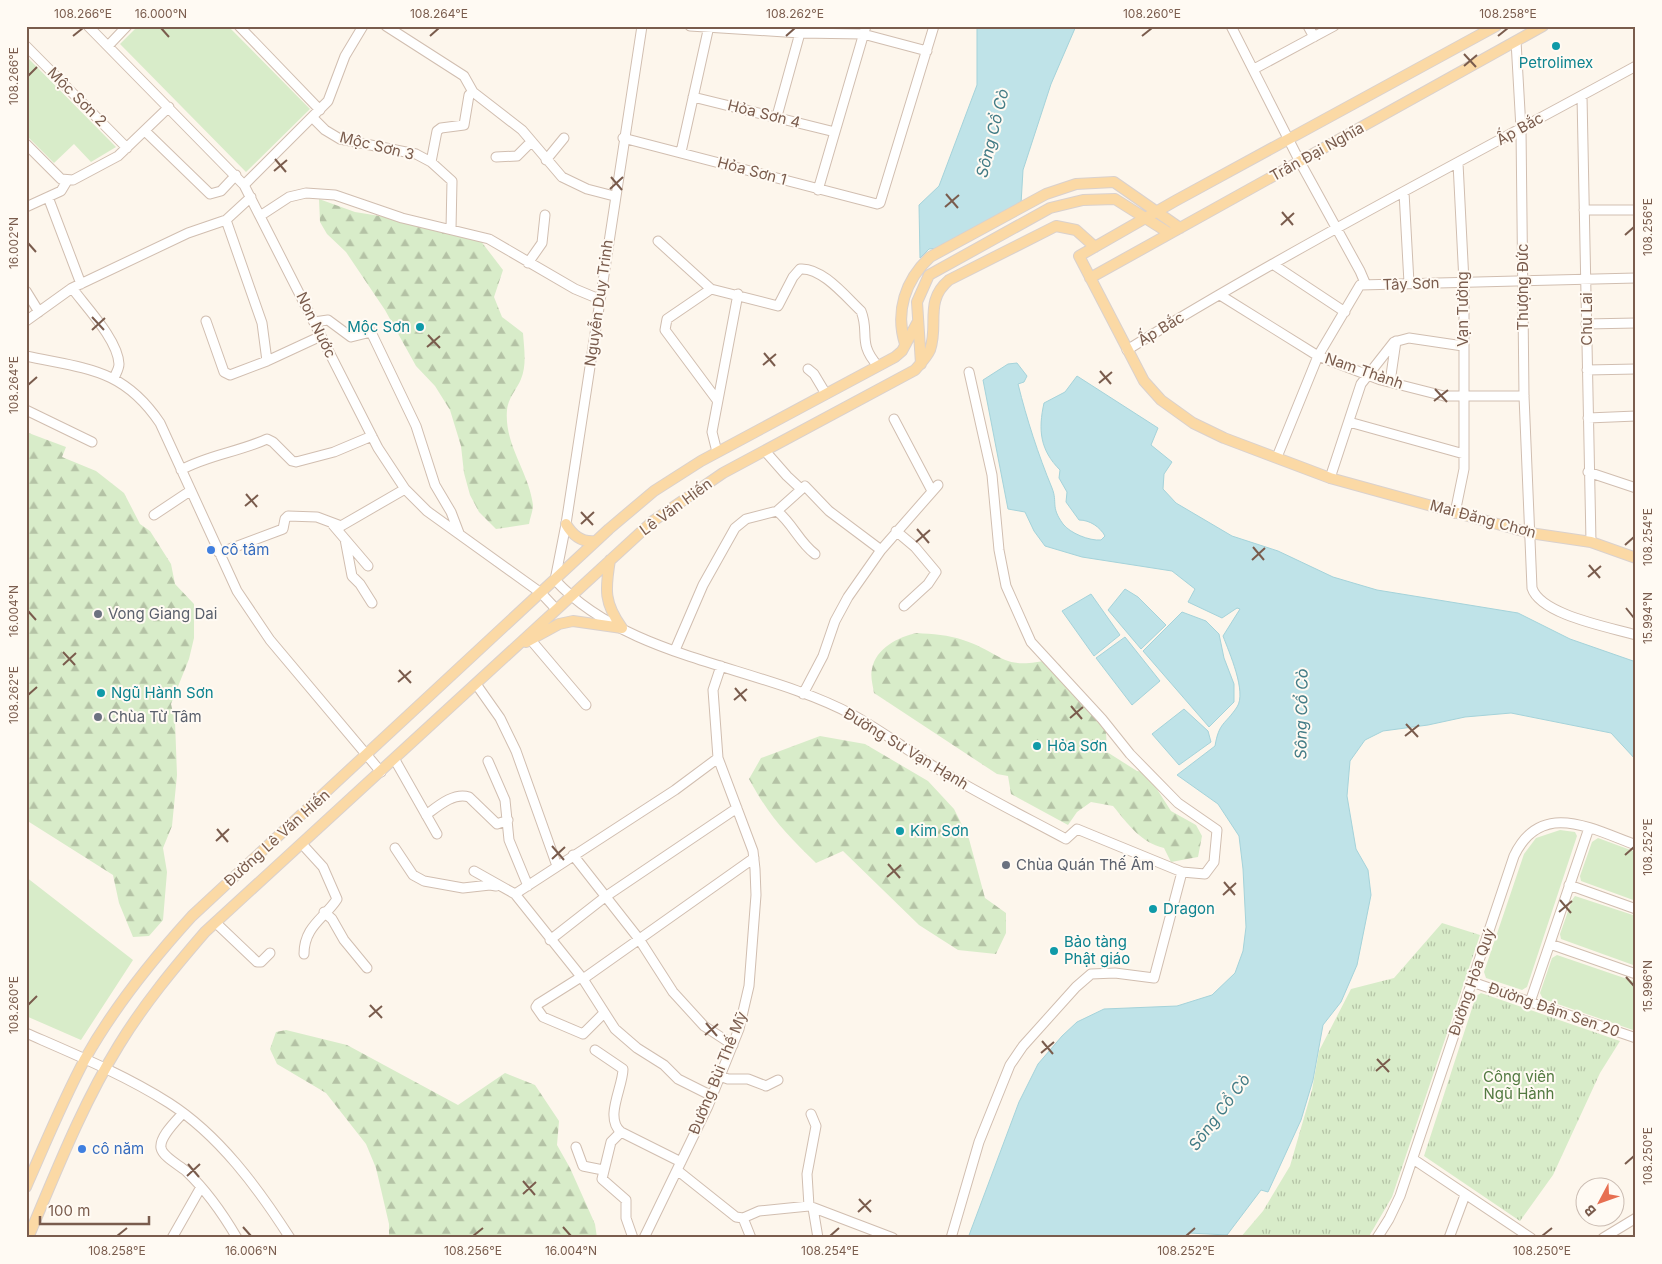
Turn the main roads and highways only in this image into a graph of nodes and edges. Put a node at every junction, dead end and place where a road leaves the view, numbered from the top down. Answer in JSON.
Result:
{"nodes":[{"id":1,"x":1496,"y":26,"type":"edge"},
{"id":2,"x":1543,"y":26,"type":"edge"},
{"id":3,"x":1050,"y":208,"type":"junction"},
{"id":4,"x":1157,"y":211,"type":"junction"},
{"id":5,"x":1145,"y":218,"type":"junction"},
{"id":6,"x":1056,"y":226,"type":"junction"},
{"id":7,"x":1180,"y":228,"type":"junction"},
{"id":8,"x":1169,"y":234,"type":"junction"},
{"id":9,"x":1095,"y":247,"type":"junction"},
{"id":10,"x":1079,"y":256,"type":"joint"},
{"id":11,"x":1090,"y":278,"type":"junction"},
{"id":12,"x":917,"y":323,"type":"junction"},
{"id":13,"x":905,"y":344,"type":"junction"},
{"id":14,"x":921,"y":364,"type":"junction"},
{"id":15,"x":566,"y":524,"type":"road end"},
{"id":16,"x":596,"y":541,"type":"junction"},
{"id":17,"x":1636,"y":558,"type":"edge"},
{"id":18,"x":610,"y":560,"type":"junction"},
{"id":19,"x":518,"y":645,"type":"junction"},
{"id":20,"x":476,"y":684,"type":"joint"},
{"id":21,"x":26,"y":1187,"type":"edge"},
{"id":22,"x":28,"y":1238,"type":"edge"}],
"edges":[{"from":1,"to":4,"type":"main road","name":"Trần Đại Nghĩa"},
{"from":2,"to":7,"type":"main road","name":"Trần Đại Nghĩa"},
{"from":3,"to":5,"type":"main road"},
{"from":3,"to":6,"type":"main road"},
{"from":3,"to":12,"type":"main road"},
{"from":4,"to":5,"type":"main road","name":"Trần Đại Nghĩa"},
{"from":4,"to":7,"type":"main road"},
{"from":4,"to":13,"type":"main road"},
{"from":5,"to":8,"type":"main road"},
{"from":5,"to":9,"type":"main road","name":"Trần Đại Nghĩa"},
{"from":6,"to":9,"type":"main road"},
{"from":6,"to":14,"type":"main road"},
{"from":7,"to":8,"type":"main road","name":"Trần Đại Nghĩa"},
{"from":8,"to":11,"type":"main road","name":"Trần Đại Nghĩa"},
{"from":9,"to":10,"type":"main road","name":"Trần Đại Nghĩa"},
{"from":10,"to":11,"type":"main road","name":"Mai Đăng Chơn"},
{"from":11,"to":17,"type":"main road","name":"Mai Đăng Chơn"},
{"from":12,"to":13,"type":"main road"},
{"from":12,"to":14,"type":"main road"},
{"from":13,"to":16,"type":"main road","name":"Lê Văn Hiến"},
{"from":14,"to":18,"type":"main road","name":"Lê Văn Hiến"},
{"from":15,"to":16,"type":"main road"},
{"from":16,"to":21,"type":"main road","name":"Đường Lê Văn Hiến"},
{"from":18,"to":19,"type":"main road","name":"Lê Văn Hiến"},
{"from":18,"to":19,"type":"main road"},
{"from":19,"to":20,"type":"main road","name":"Lê Văn Hiến"},
{"from":20,"to":22,"type":"main road","name":"Đường Lê Văn Hiến"}]}
